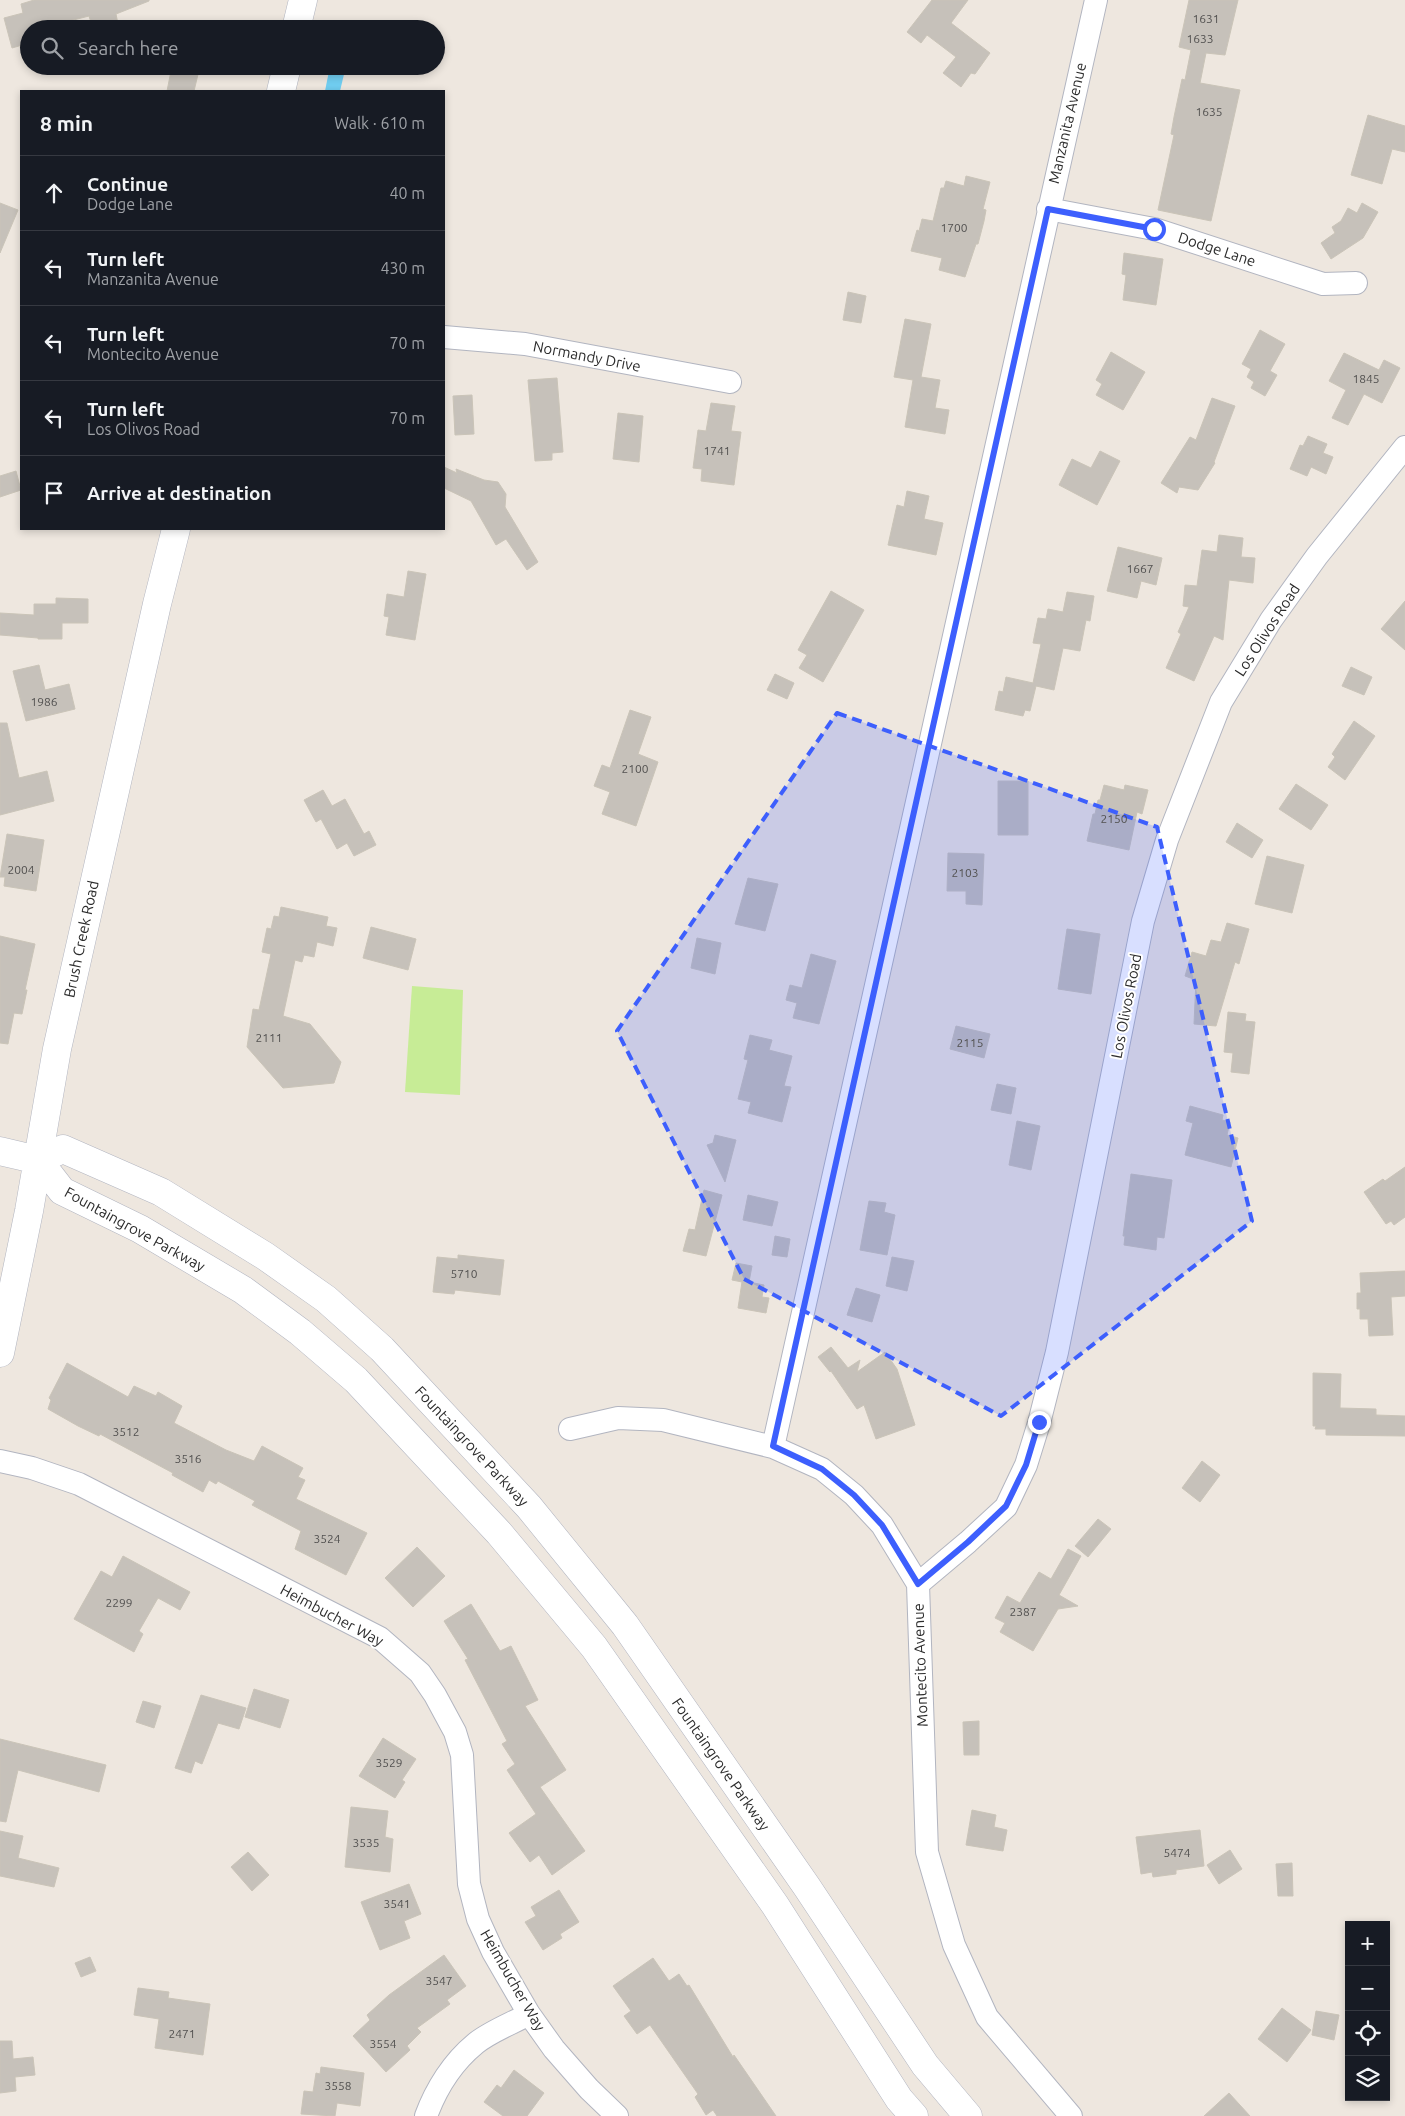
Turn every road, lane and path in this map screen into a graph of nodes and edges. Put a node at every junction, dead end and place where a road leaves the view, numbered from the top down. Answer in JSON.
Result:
{"nodes":[{"id":1,"x":303,"y":0,"type":"edge"},
{"id":2,"x":1096,"y":0,"type":"edge"},
{"id":3,"x":298,"y":20,"type":"edge"},
{"id":4,"x":285,"y":75,"type":"edge"},
{"id":5,"x":281,"y":90,"type":"edge"},
{"id":6,"x":1048,"y":209,"type":"junction"},
{"id":7,"x":1356,"y":283,"type":"dead end"},
{"id":8,"x":445,"y":337,"type":"edge"},
{"id":9,"x":730,"y":382,"type":"dead end"},
{"id":10,"x":1405,"y":447,"type":"edge"},
{"id":11,"x":176,"y":530,"type":"edge"},
{"id":12,"x":0,"y":1151,"type":"edge"},
{"id":13,"x":38,"y":1160,"type":"junction"},
{"id":14,"x":0,"y":1353,"type":"edge"},
{"id":15,"x":570,"y":1429,"type":"dead end"},
{"id":16,"x":773,"y":1446,"type":"junction"},
{"id":17,"x":0,"y":1460,"type":"edge"},
{"id":18,"x":918,"y":1584,"type":"junction"},
{"id":19,"x":529,"y":2014,"type":"junction"},
{"id":20,"x":426,"y":2116,"type":"edge"},
{"id":21,"x":617,"y":2116,"type":"edge"},
{"id":22,"x":914,"y":2116,"type":"edge"},
{"id":23,"x":968,"y":2116,"type":"edge"},
{"id":24,"x":1071,"y":2116,"type":"edge"}],
"edges":[{"from":1,"to":3,"type":"main road"},
{"from":2,"to":6,"type":"street","name":"Manzanita Avenue"},
{"from":4,"to":5,"type":"main road"},
{"from":6,"to":7,"type":"street","name":"Dodge Lane"},
{"from":6,"to":16,"type":"street","name":"Manzanita Avenue"},
{"from":8,"to":9,"type":"street","name":"Normandy Drive"},
{"from":10,"to":18,"type":"street","name":"Los Olivos Road"},
{"from":11,"to":13,"type":"main road","name":"Brush Creek Road"},
{"from":12,"to":13,"type":"main road"},
{"from":13,"to":14,"type":"main road","name":"Brush Creek Road"},
{"from":13,"to":22,"type":"main road","name":"Fountaingrove Parkway"},
{"from":13,"to":23,"type":"main road","name":"Fountaingrove Parkway"},
{"from":15,"to":16,"type":"street","name":"Montecito Avenue"},
{"from":16,"to":18,"type":"street","name":"Montecito Avenue"},
{"from":17,"to":19,"type":"street","name":"Heimbucher Way"},
{"from":18,"to":24,"type":"street","name":"Montecito Avenue"},
{"from":19,"to":20,"type":"street"},
{"from":19,"to":21,"type":"street","name":"Heimbucher Way"}]}
